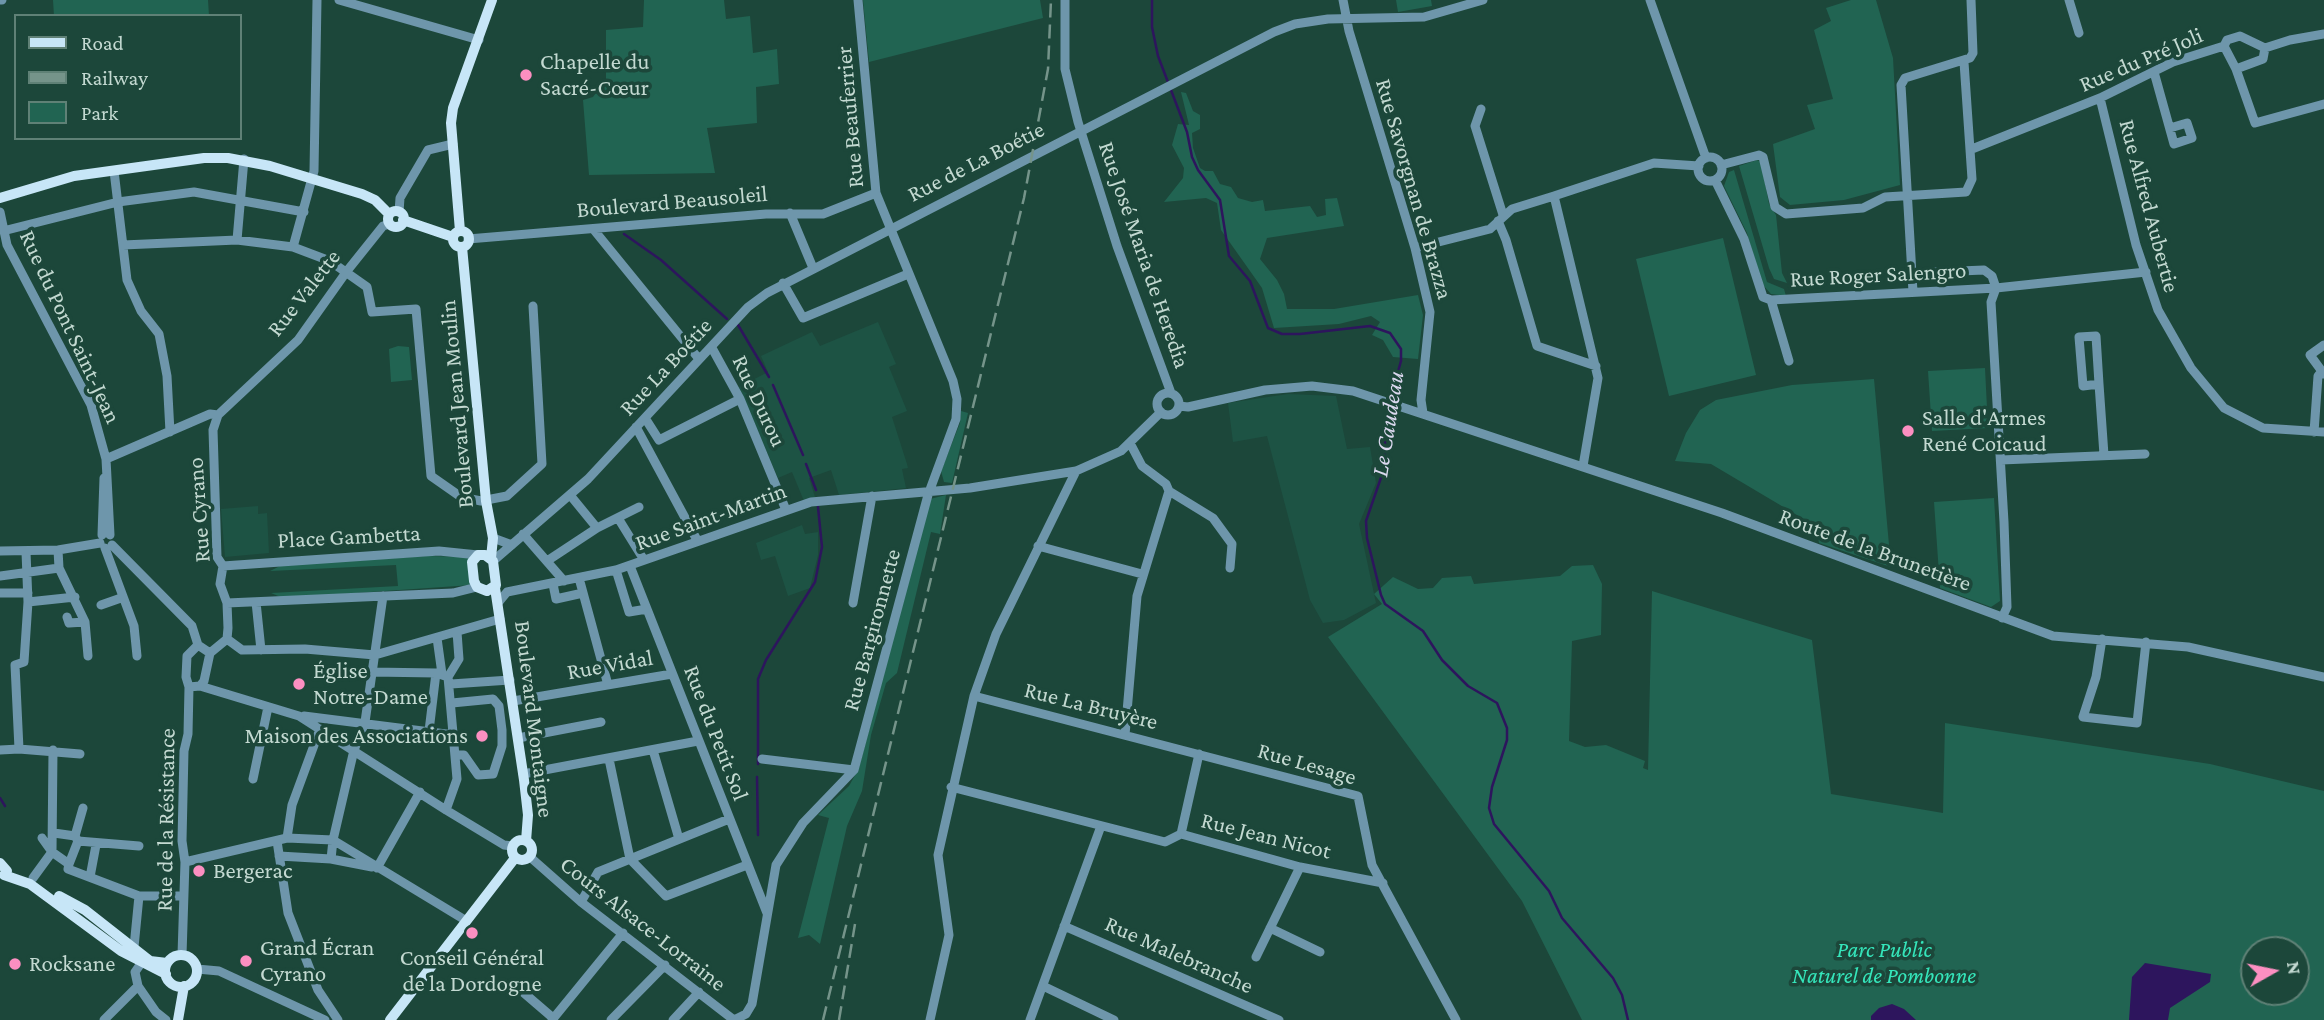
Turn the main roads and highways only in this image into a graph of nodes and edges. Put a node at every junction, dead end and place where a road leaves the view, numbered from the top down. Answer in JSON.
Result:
{"nodes":[{"id":1,"x":492,"y":0,"type":"edge"},
{"id":2,"x":0,"y":198,"type":"edge"},
{"id":3,"x":461,"y":238,"type":"junction"},
{"id":4,"x":492,"y":559,"type":"junction"},
{"id":5,"x":489,"y":588,"type":"junction"},
{"id":6,"x":526,"y":841,"type":"junction"},
{"id":7,"x":515,"y":858,"type":"junction"},
{"id":8,"x":2,"y":867,"type":"edge"},
{"id":9,"x":166,"y":968,"type":"junction"},
{"id":10,"x":179,"y":986,"type":"junction"},
{"id":11,"x":178,"y":1020,"type":"edge"},
{"id":12,"x":390,"y":1020,"type":"edge"}],
"edges":[{"from":1,"to":3,"type":"main road","name":"Boulevard Jean Moulin"},
{"from":2,"to":3,"type":"main road","name":"Boulevard Beausoleil"},
{"from":3,"to":4,"type":"main road","name":"Boulevard Jean Moulin"},
{"from":4,"to":5,"type":"main road","name":"Boulevard Jean Moulin"},
{"from":4,"to":5,"type":"main road"},
{"from":5,"to":6,"type":"main road","name":"Boulevard Montaigne"},
{"from":6,"to":7,"type":"main road"},
{"from":6,"to":7,"type":"main road"},
{"from":7,"to":12,"type":"main road"},
{"from":8,"to":9,"type":"main road"},
{"from":8,"to":9,"type":"main road"},
{"from":9,"to":10,"type":"main road"},
{"from":9,"to":10,"type":"main road"},
{"from":10,"to":11,"type":"main road"}]}
